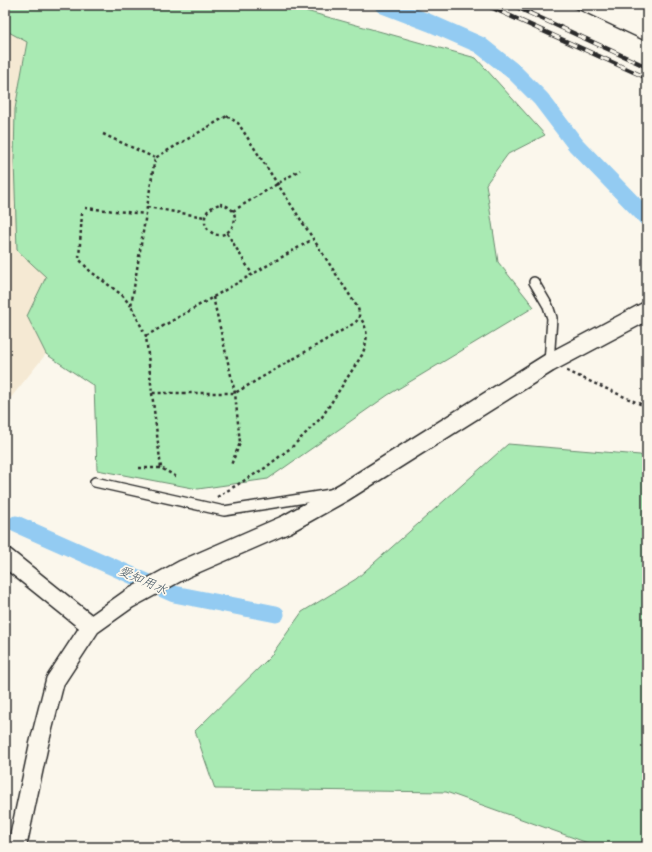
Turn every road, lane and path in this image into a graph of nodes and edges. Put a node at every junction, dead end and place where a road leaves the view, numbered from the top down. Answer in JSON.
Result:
{"nodes":[{"id":1,"x":542,"y":5,"type":"edge"},
{"id":2,"x":647,"y":55,"type":"edge"},
{"id":3,"x":103,"y":134,"type":"dead end"},
{"id":4,"x":155,"y":158,"type":"junction"},
{"id":5,"x":300,"y":170,"type":"dead end"},
{"id":6,"x":278,"y":184,"type":"junction"},
{"id":7,"x":147,"y":207,"type":"junction"},
{"id":8,"x":85,"y":208,"type":"dead end"},
{"id":9,"x":233,"y":211,"type":"junction"},
{"id":10,"x":82,"y":213,"type":"dead end"},
{"id":11,"x":146,"y":214,"type":"junction"},
{"id":12,"x":204,"y":217,"type":"junction"},
{"id":13,"x":227,"y":233,"type":"junction"},
{"id":14,"x":313,"y":239,"type":"junction"},
{"id":15,"x":252,"y":274,"type":"junction"},
{"id":16,"x":534,"y":282,"type":"dead end"},
{"id":17,"x":213,"y":297,"type":"junction"},
{"id":18,"x":131,"y":306,"type":"junction"},
{"id":19,"x":647,"y":311,"type":"edge"},
{"id":20,"x":359,"y":316,"type":"junction"},
{"id":21,"x":146,"y":336,"type":"junction"},
{"id":22,"x":549,"y":363,"type":"junction"},
{"id":23,"x":152,"y":393,"type":"junction"},
{"id":24,"x":234,"y":393,"type":"junction"},
{"id":25,"x":647,"y":407,"type":"edge"},
{"id":26,"x":231,"y":465,"type":"dead end"},
{"id":27,"x":139,"y":468,"type":"dead end"},
{"id":28,"x":161,"y":468,"type":"junction"},
{"id":29,"x":177,"y":477,"type":"dead end"},
{"id":30,"x":95,"y":482,"type":"dead end"},
{"id":31,"x":344,"y":492,"type":"junction"},
{"id":32,"x":201,"y":505,"type":"junction"},
{"id":33,"x":5,"y":557,"type":"edge"},
{"id":34,"x":91,"y":626,"type":"junction"},
{"id":35,"x":17,"y":847,"type":"edge"}],
"edges":[{"from":1,"to":2,"type":"main road"},
{"from":3,"to":4,"type":"path"},
{"from":4,"to":6,"type":"path"},
{"from":4,"to":7,"type":"path"},
{"from":5,"to":6,"type":"path"},
{"from":6,"to":9,"type":"path"},
{"from":6,"to":14,"type":"path"},
{"from":7,"to":11,"type":"path"},
{"from":7,"to":12,"type":"path"},
{"from":8,"to":11,"type":"path"},
{"from":9,"to":12,"type":"path"},
{"from":9,"to":13,"type":"path"},
{"from":10,"to":18,"type":"path"},
{"from":11,"to":18,"type":"path"},
{"from":12,"to":13,"type":"path"},
{"from":13,"to":15,"type":"path"},
{"from":14,"to":15,"type":"path"},
{"from":14,"to":20,"type":"path"},
{"from":15,"to":17,"type":"path"},
{"from":16,"to":22,"type":"lane"},
{"from":17,"to":21,"type":"path"},
{"from":17,"to":24,"type":"path"},
{"from":18,"to":21,"type":"path"},
{"from":19,"to":22,"type":"street"},
{"from":20,"to":24,"type":"path"},
{"from":20,"to":32,"type":"path"},
{"from":21,"to":23,"type":"path"},
{"from":22,"to":25,"type":"path"},
{"from":22,"to":31,"type":"street"},
{"from":23,"to":24,"type":"path"},
{"from":23,"to":28,"type":"path"},
{"from":24,"to":26,"type":"path"},
{"from":27,"to":28,"type":"path"},
{"from":28,"to":29,"type":"path"},
{"from":30,"to":32,"type":"lane"},
{"from":31,"to":32,"type":"lane"},
{"from":31,"to":34,"type":"street"},
{"from":33,"to":34,"type":"street"},
{"from":34,"to":35,"type":"street"}]}
